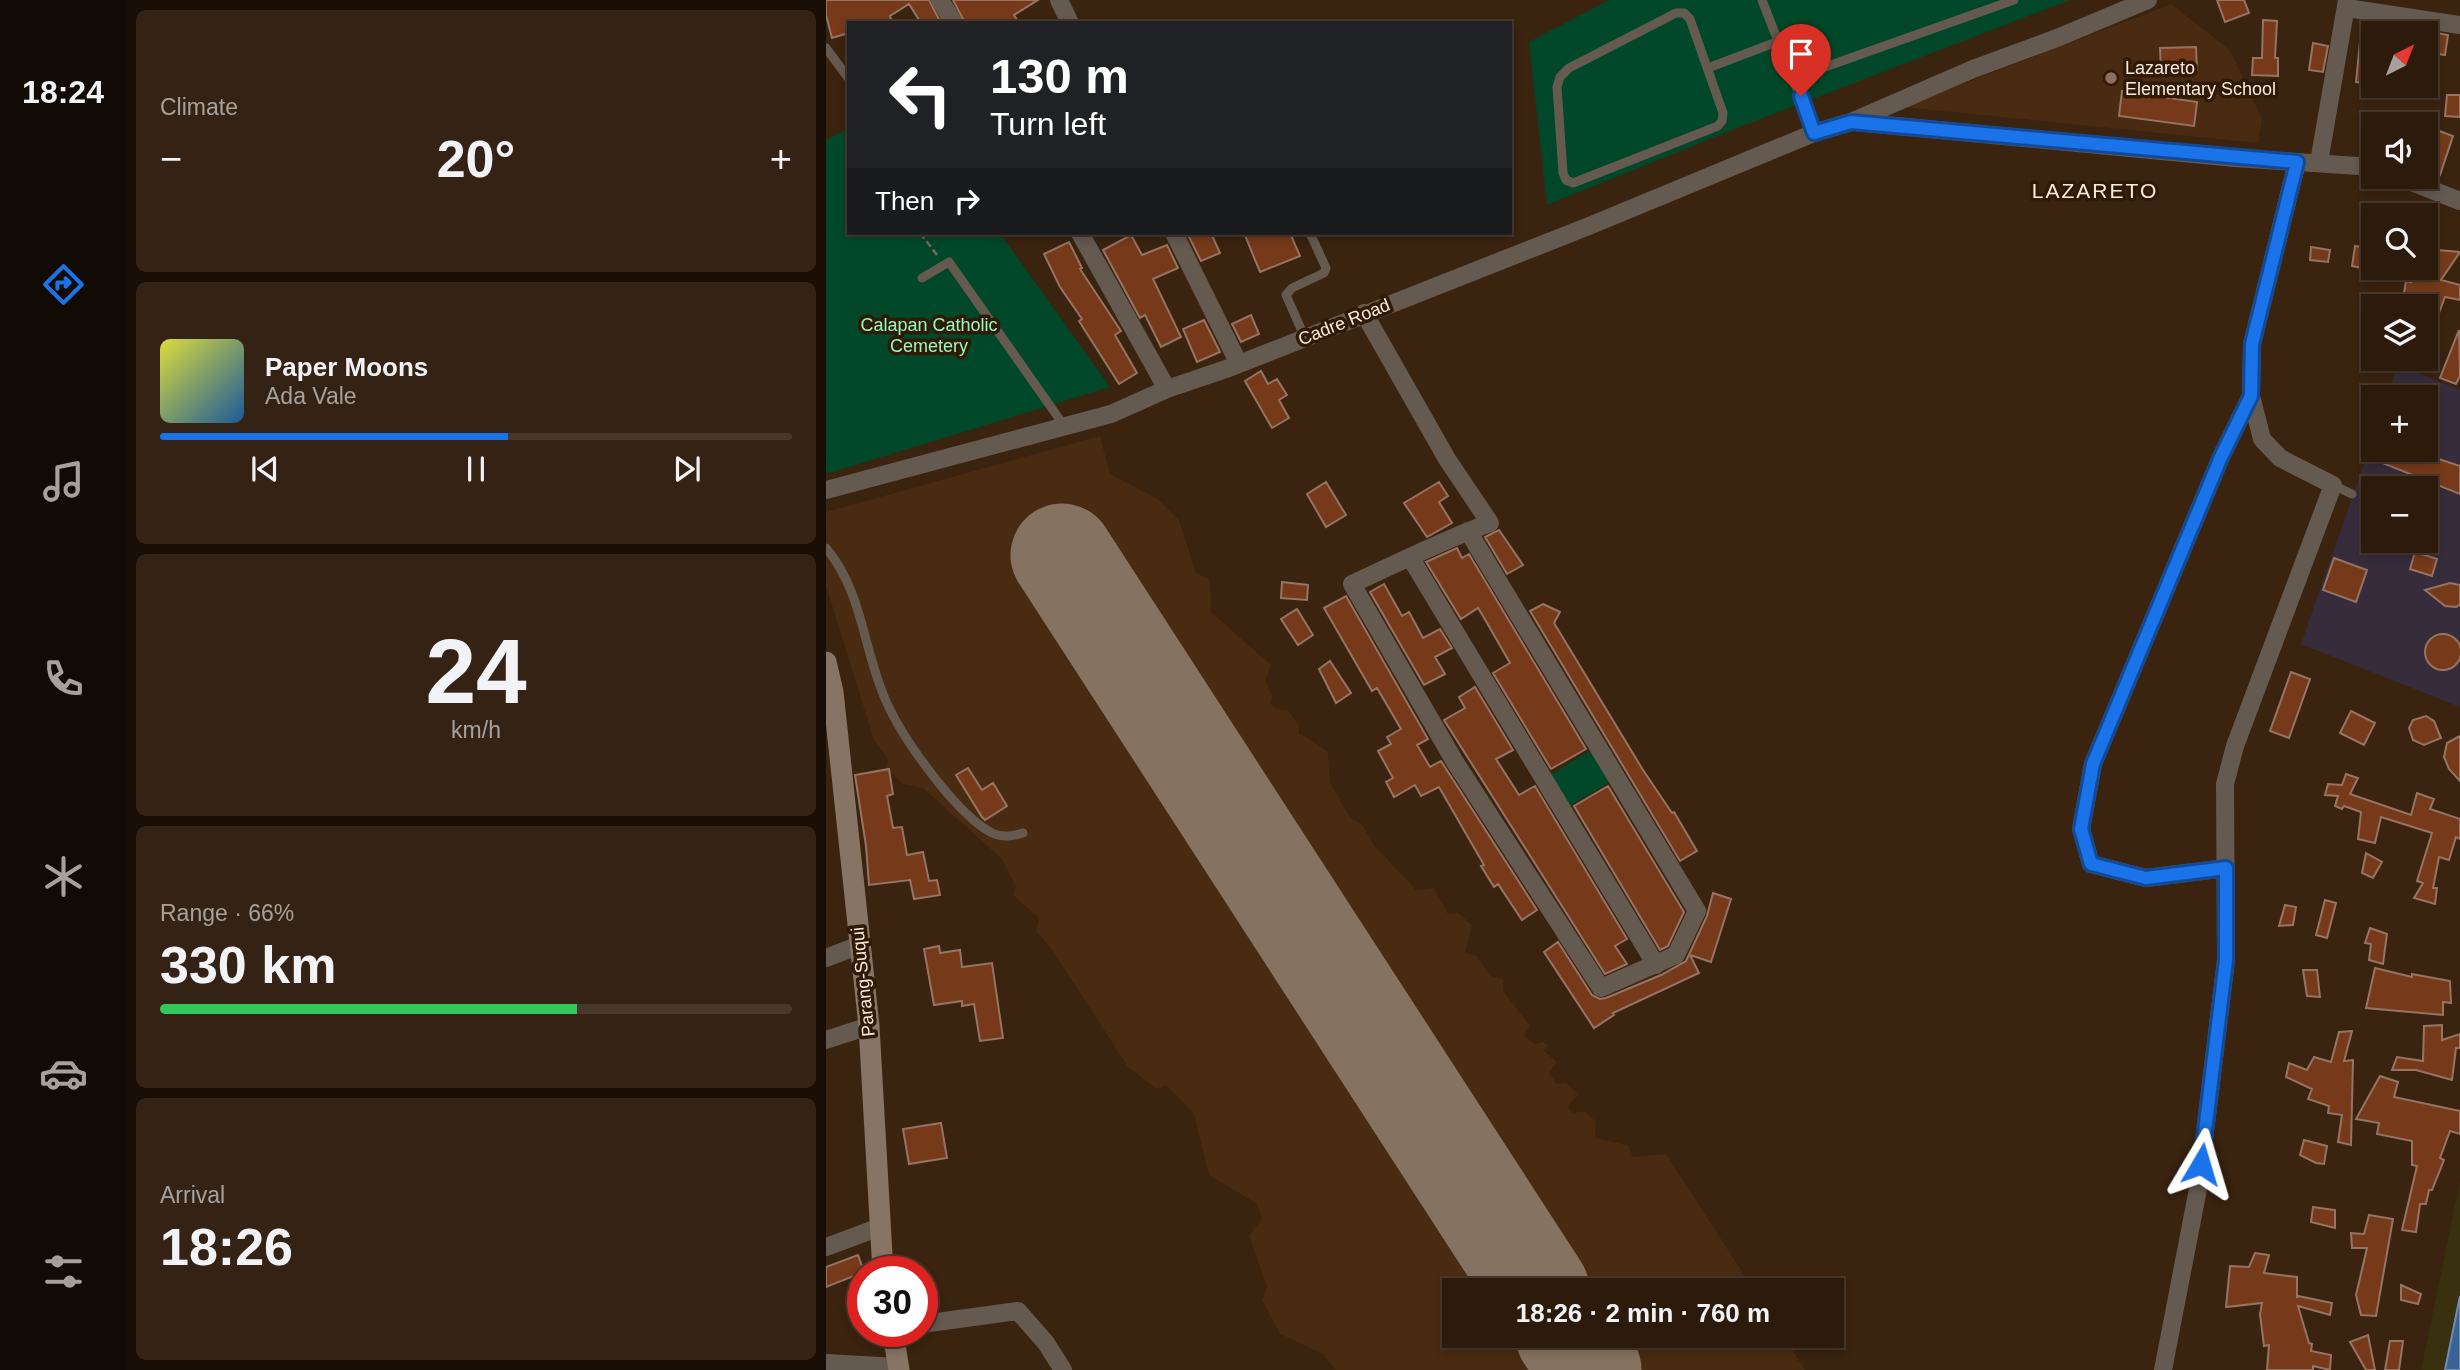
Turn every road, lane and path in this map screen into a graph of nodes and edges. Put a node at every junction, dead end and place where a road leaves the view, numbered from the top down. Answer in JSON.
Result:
{"nodes":[{"id":1,"x":940,"y":0,"type":"edge"},
{"id":2,"x":1059,"y":0,"type":"edge"},
{"id":3,"x":1762,"y":0,"type":"edge"},
{"id":4,"x":2014,"y":0,"type":"edge"},
{"id":5,"x":2147,"y":0,"type":"edge"},
{"id":6,"x":2347,"y":4,"type":"edge"},
{"id":7,"x":953,"y":21,"type":"edge"},
{"id":8,"x":1069,"y":21,"type":"edge"},
{"id":9,"x":2460,"y":25,"type":"edge"},
{"id":10,"x":1779,"y":41,"type":"junction"},
{"id":11,"x":826,"y":48,"type":"edge"},
{"id":12,"x":1708,"y":68,"type":"junction"},
{"id":13,"x":847,"y":76,"type":"edge"},
{"id":14,"x":1794,"y":78,"type":"junction"},
{"id":15,"x":1851,"y":122,"type":"junction"},
{"id":16,"x":1814,"y":133,"type":"junction"},
{"id":17,"x":2297,"y":162,"type":"junction"},
{"id":18,"x":2319,"y":162,"type":"junction"},
{"id":19,"x":2361,"y":166,"type":"edge"},
{"id":20,"x":2430,"y":189,"type":"edge"},
{"id":21,"x":2460,"y":201,"type":"edge"},
{"id":22,"x":921,"y":235,"type":"edge"},
{"id":23,"x":1081,"y":235,"type":"edge"},
{"id":24,"x":1175,"y":235,"type":"edge"},
{"id":25,"x":1311,"y":235,"type":"edge"},
{"id":26,"x":944,"y":265,"type":"junction"},
{"id":27,"x":922,"y":278,"type":"dead end"},
{"id":28,"x":1364,"y":313,"type":"junction"},
{"id":29,"x":1305,"y":338,"type":"junction"},
{"id":30,"x":1239,"y":364,"type":"junction"},
{"id":31,"x":1167,"y":389,"type":"junction"},
{"id":32,"x":2251,"y":396,"type":"junction"},
{"id":33,"x":1065,"y":427,"type":"junction"},
{"id":34,"x":2333,"y":485,"type":"junction"},
{"id":35,"x":826,"y":490,"type":"edge"},
{"id":36,"x":2352,"y":494,"type":"dead end"},
{"id":37,"x":1468,"y":531,"type":"junction"},
{"id":38,"x":826,"y":548,"type":"edge"},
{"id":39,"x":1410,"y":557,"type":"junction"},
{"id":40,"x":826,"y":662,"type":"edge"},
{"id":41,"x":830,"y":693,"type":"edge"},
{"id":42,"x":1023,"y":833,"type":"dead end"},
{"id":43,"x":2226,"y":868,"type":"junction"},
{"id":44,"x":860,"y":946,"type":"junction"},
{"id":45,"x":826,"y":958,"type":"edge"},
{"id":46,"x":1656,"y":965,"type":"junction"},
{"id":47,"x":869,"y":1026,"type":"junction"},
{"id":48,"x":826,"y":1040,"type":"edge"},
{"id":49,"x":880,"y":1227,"type":"junction"},
{"id":50,"x":826,"y":1247,"type":"edge"},
{"id":51,"x":882,"y":1256,"type":"edge"},
{"id":52,"x":938,"y":1322,"type":"edge"},
{"id":53,"x":1046,"y":1343,"type":"junction"},
{"id":54,"x":896,"y":1347,"type":"edge"},
{"id":55,"x":826,"y":1363,"type":"edge"},
{"id":56,"x":899,"y":1368,"type":"edge"},
{"id":57,"x":1050,"y":1370,"type":"edge"},
{"id":58,"x":1063,"y":1370,"type":"edge"},
{"id":59,"x":2163,"y":1370,"type":"edge"}],
"edges":[{"from":1,"to":7,"type":"street"},
{"from":2,"to":8,"type":"street"},
{"from":3,"to":10,"type":"lane"},
{"from":4,"to":14,"type":"lane"},
{"from":5,"to":15,"type":"street"},
{"from":6,"to":9,"type":"street"},
{"from":6,"to":18,"type":"street"},
{"from":10,"to":12,"type":"lane"},
{"from":10,"to":14,"type":"lane"},
{"from":11,"to":13,"type":"lane"},
{"from":12,"to":12,"type":"lane"},
{"from":14,"to":16,"type":"lane"},
{"from":15,"to":16,"type":"street","name":"Cadre Road"},
{"from":15,"to":17,"type":"street"},
{"from":16,"to":28,"type":"street","name":"Cadre Road"},
{"from":17,"to":18,"type":"street"},
{"from":17,"to":32,"type":"street"},
{"from":18,"to":19,"type":"street"},
{"from":20,"to":21,"type":"street"},
{"from":22,"to":26,"type":"path"},
{"from":23,"to":31,"type":"street"},
{"from":24,"to":30,"type":"street"},
{"from":25,"to":29,"type":"lane"},
{"from":26,"to":27,"type":"lane"},
{"from":26,"to":33,"type":"lane"},
{"from":28,"to":29,"type":"street","name":"Cadre Road"},
{"from":28,"to":37,"type":"street"},
{"from":29,"to":30,"type":"street","name":"Cadre Road"},
{"from":30,"to":31,"type":"street","name":"Cadre Road"},
{"from":31,"to":33,"type":"street","name":"Cadre Road"},
{"from":32,"to":34,"type":"street"},
{"from":32,"to":43,"type":"street"},
{"from":33,"to":35,"type":"street","name":"Cadre Road"},
{"from":34,"to":36,"type":"lane"},
{"from":34,"to":43,"type":"street"},
{"from":37,"to":39,"type":"street"},
{"from":37,"to":46,"type":"street"},
{"from":38,"to":42,"type":"lane"},
{"from":39,"to":46,"type":"street"},
{"from":39,"to":46,"type":"street"},
{"from":40,"to":41,"type":"main road","name":"Parang-Suqui"},
{"from":41,"to":44,"type":"main road","name":"Parang-Suqui"},
{"from":43,"to":59,"type":"street"},
{"from":44,"to":45,"type":"street"},
{"from":44,"to":47,"type":"main road","name":"Parang-Suqui"},
{"from":47,"to":48,"type":"street"},
{"from":47,"to":49,"type":"main road","name":"Parang-Suqui"},
{"from":49,"to":50,"type":"street"},
{"from":49,"to":51,"type":"main road","name":"Parang-Suqui"},
{"from":52,"to":53,"type":"street"},
{"from":53,"to":57,"type":"street"},
{"from":53,"to":58,"type":"street"},
{"from":54,"to":56,"type":"main road"},
{"from":55,"to":56,"type":"street"}]}
